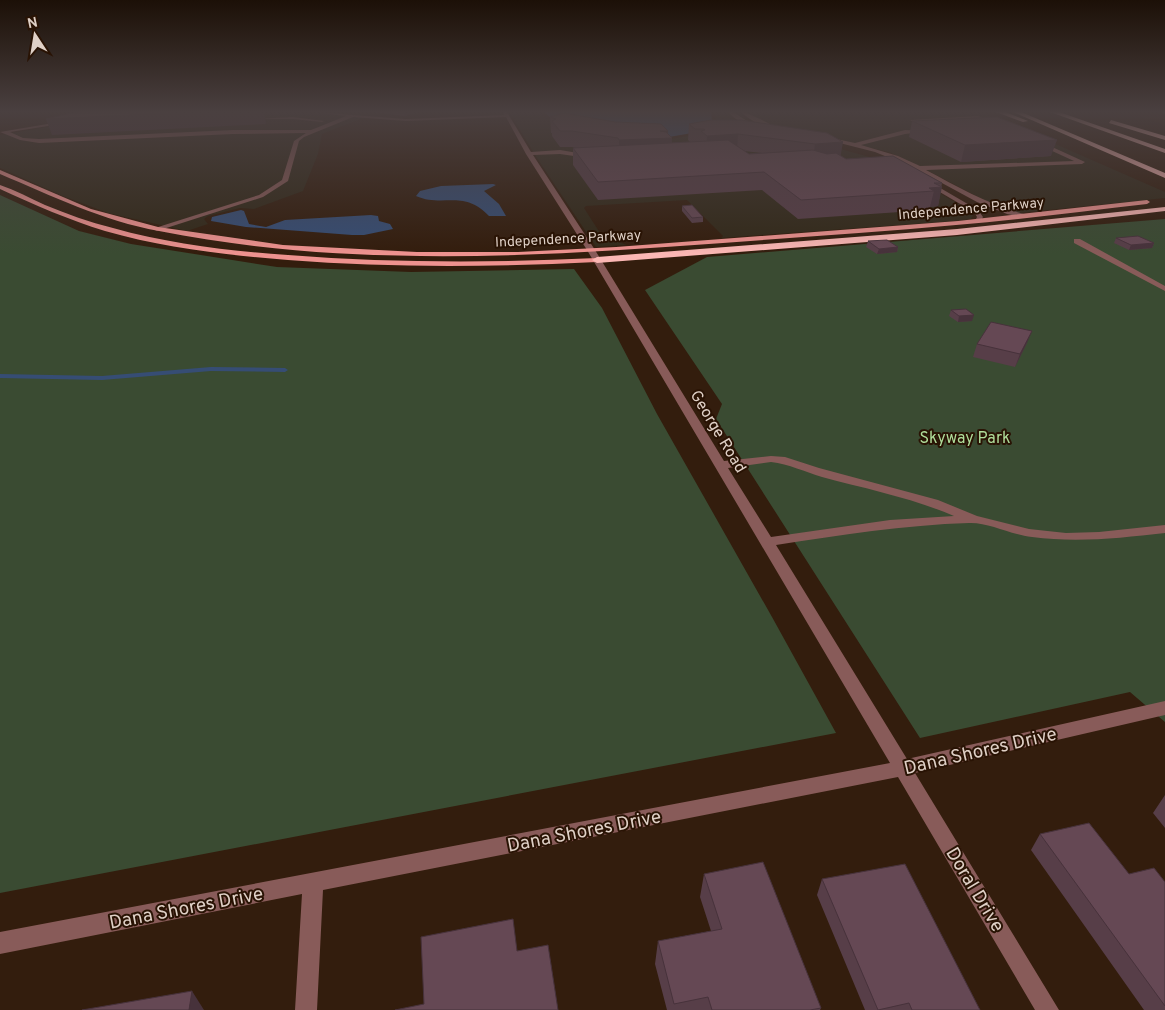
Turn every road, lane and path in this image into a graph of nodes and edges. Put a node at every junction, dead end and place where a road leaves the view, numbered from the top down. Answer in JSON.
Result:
{"nodes":[{"id":1,"x":292,"y":159,"type":"edge"},
{"id":2,"x":532,"y":159,"type":"edge"},
{"id":3,"x":881,"y":159,"type":"edge"},
{"id":4,"x":898,"y":159,"type":"edge"},
{"id":5,"x":1075,"y":159,"type":"edge"},
{"id":6,"x":1126,"y":159,"type":"edge"},
{"id":7,"x":918,"y":168,"type":"junction"},
{"id":8,"x":904,"y":169,"type":"junction"},
{"id":9,"x":894,"y":170,"type":"edge"},
{"id":10,"x":0,"y":172,"type":"edge"},
{"id":11,"x":911,"y":174,"type":"edge"},
{"id":12,"x":1165,"y":176,"type":"edge"},
{"id":13,"x":925,"y":181,"type":"edge"},
{"id":14,"x":0,"y":187,"type":"edge"},
{"id":15,"x":1165,"y":200,"type":"edge"},
{"id":16,"x":1147,"y":202,"type":"joint"},
{"id":17,"x":1165,"y":209,"type":"edge"},
{"id":18,"x":1026,"y":216,"type":"junction"},
{"id":19,"x":978,"y":221,"type":"junction"},
{"id":20,"x":157,"y":229,"type":"junction"},
{"id":21,"x":1077,"y":242,"type":"dead end"},
{"id":22,"x":594,"y":255,"type":"junction"},
{"id":23,"x":1165,"y":289,"type":"edge"},
{"id":24,"x":720,"y":465,"type":"junction"},
{"id":25,"x":973,"y":519,"type":"junction"},
{"id":26,"x":1165,"y":529,"type":"edge"},
{"id":27,"x":768,"y":542,"type":"junction"},
{"id":28,"x":1165,"y":708,"type":"edge"},
{"id":29,"x":903,"y":768,"type":"junction"},
{"id":30,"x":314,"y":883,"type":"junction"},
{"id":31,"x":0,"y":943,"type":"edge"},
{"id":32,"x":306,"y":1010,"type":"edge"},
{"id":33,"x":1048,"y":1010,"type":"edge"}],
"edges":[{"from":1,"to":20,"type":"street"},
{"from":2,"to":22,"type":"street","name":"George Road"},
{"from":3,"to":8,"type":"street"},
{"from":4,"to":7,"type":"street"},
{"from":5,"to":7,"type":"street"},
{"from":6,"to":12,"type":"highway"},
{"from":7,"to":8,"type":"street"},
{"from":7,"to":18,"type":"street"},
{"from":8,"to":9,"type":"street"},
{"from":8,"to":11,"type":"street"},
{"from":10,"to":20,"type":"main road","name":"Independence Parkway"},
{"from":13,"to":19,"type":"street"},
{"from":14,"to":22,"type":"main road","name":"Independence Parkway"},
{"from":15,"to":16,"type":"highway"},
{"from":16,"to":18,"type":"main road","name":"Independence Parkway"},
{"from":17,"to":22,"type":"highway"},
{"from":18,"to":19,"type":"main road","name":"Independence Parkway"},
{"from":19,"to":22,"type":"main road","name":"Independence Parkway"},
{"from":20,"to":22,"type":"main road","name":"Independence Parkway"},
{"from":21,"to":23,"type":"street"},
{"from":22,"to":24,"type":"street","name":"George Road"},
{"from":24,"to":25,"type":"street"},
{"from":24,"to":27,"type":"street","name":"George Road"},
{"from":25,"to":26,"type":"street"},
{"from":25,"to":27,"type":"street"},
{"from":27,"to":29,"type":"street","name":"George Road"},
{"from":28,"to":29,"type":"street","name":"Dana Shores Drive"},
{"from":29,"to":30,"type":"street","name":"Dana Shores Drive"},
{"from":29,"to":33,"type":"street","name":"Doral Drive"},
{"from":30,"to":31,"type":"street","name":"Dana Shores Drive"},
{"from":30,"to":32,"type":"street"}]}
